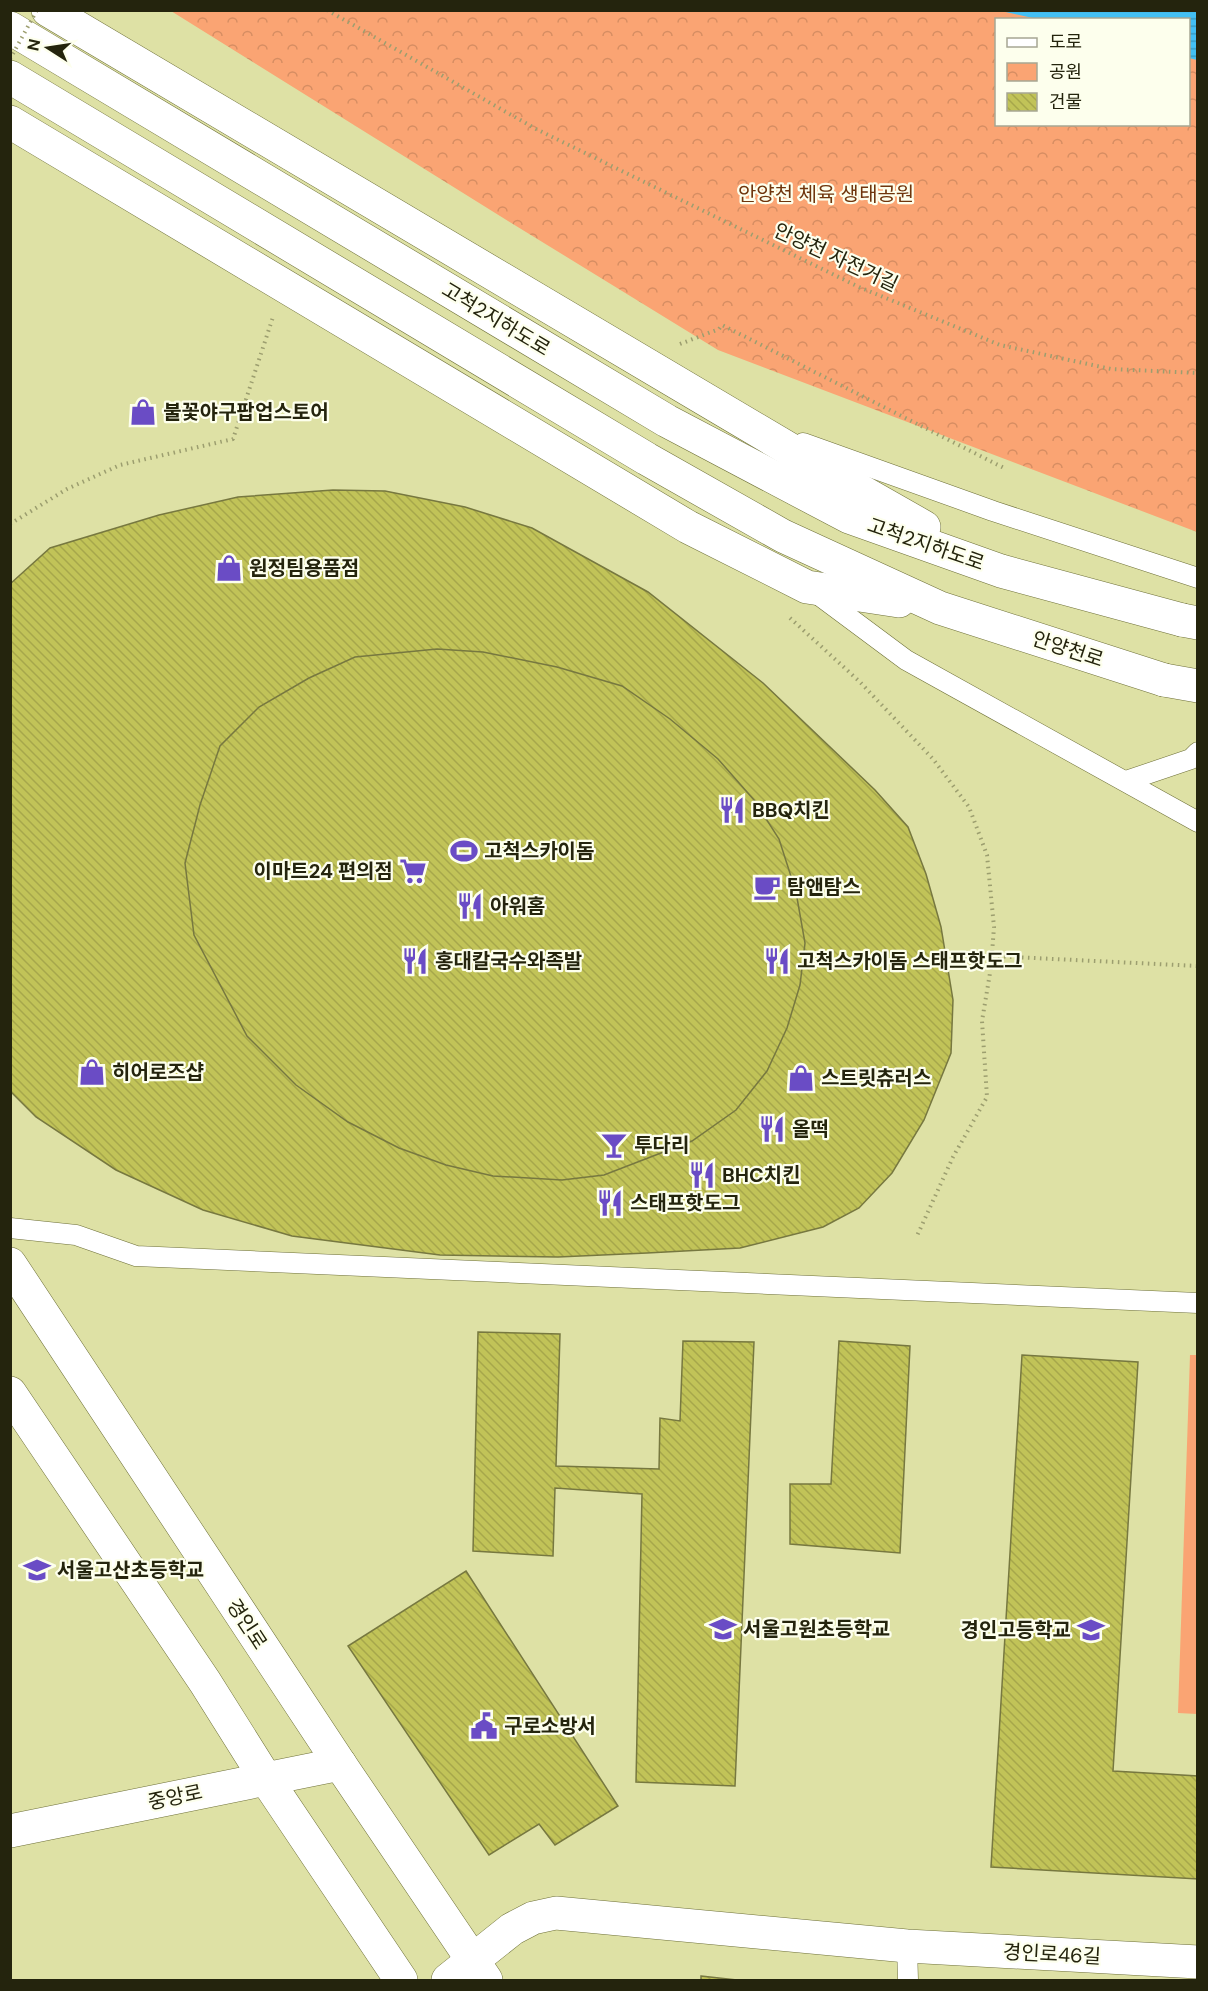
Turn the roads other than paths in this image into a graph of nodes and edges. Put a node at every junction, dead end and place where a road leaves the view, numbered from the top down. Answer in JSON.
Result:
{"nodes":[{"id":1,"x":48,"y":10,"type":"edge"},
{"id":2,"x":10,"y":28,"type":"edge"},
{"id":3,"x":10,"y":76,"type":"edge"},
{"id":4,"x":10,"y":122,"type":"edge"},
{"id":5,"x":745,"y":423,"type":"junction"},
{"id":6,"x":1001,"y":571,"type":"junction"},
{"id":7,"x":1197,"y":578,"type":"edge"},
{"id":8,"x":807,"y":586,"type":"junction"},
{"id":9,"x":940,"y":608,"type":"junction"},
{"id":10,"x":1190,"y":622,"type":"edge"},
{"id":11,"x":1197,"y":686,"type":"edge"},
{"id":12,"x":1197,"y":752,"type":"edge"},
{"id":13,"x":1197,"y":772,"type":"edge"},
{"id":14,"x":1126,"y":781,"type":"junction"},
{"id":15,"x":1197,"y":822,"type":"edge"},
{"id":16,"x":10,"y":1228,"type":"edge"},
{"id":17,"x":10,"y":1264,"type":"edge"},
{"id":18,"x":1197,"y":1303,"type":"edge"},
{"id":19,"x":10,"y":1393,"type":"edge"},
{"id":20,"x":340,"y":1764,"type":"junction"},
{"id":21,"x":266,"y":1779,"type":"junction"},
{"id":22,"x":10,"y":1831,"type":"edge"},
{"id":23,"x":907,"y":1946,"type":"junction"},
{"id":24,"x":1197,"y":1962,"type":"edge"},
{"id":25,"x":480,"y":1970,"type":"edge"},
{"id":26,"x":401,"y":1980,"type":"edge"},
{"id":27,"x":448,"y":1980,"type":"edge"},
{"id":28,"x":908,"y":1980,"type":"edge"}],
"edges":[{"from":1,"to":5,"type":"main road"},
{"from":2,"to":6,"type":"main road","name":"고척2지하도로"},
{"from":3,"to":9,"type":"main road"},
{"from":4,"to":8,"type":"main road"},
{"from":5,"to":6,"type":"main road"},
{"from":5,"to":7,"type":"lane"},
{"from":6,"to":10,"type":"main road"},
{"from":8,"to":9,"type":"main road"},
{"from":8,"to":14,"type":"lane"},
{"from":9,"to":11,"type":"main road","name":"안양천로"},
{"from":12,"to":14,"type":"lane"},
{"from":13,"to":14,"type":"lane"},
{"from":14,"to":15,"type":"lane"},
{"from":16,"to":18,"type":"lane"},
{"from":17,"to":20,"type":"main road","name":"경인로"},
{"from":19,"to":21,"type":"main road"},
{"from":20,"to":21,"type":"main road","name":"중앙로"},
{"from":20,"to":25,"type":"main road","name":"경인로"},
{"from":21,"to":22,"type":"main road","name":"중앙로"},
{"from":21,"to":26,"type":"main road"},
{"from":23,"to":24,"type":"main road","name":"경인로46길"},
{"from":23,"to":25,"type":"main road","name":"경인로46길"},
{"from":23,"to":28,"type":"lane"},
{"from":25,"to":27,"type":"main road","name":"경인로46길"}]}
